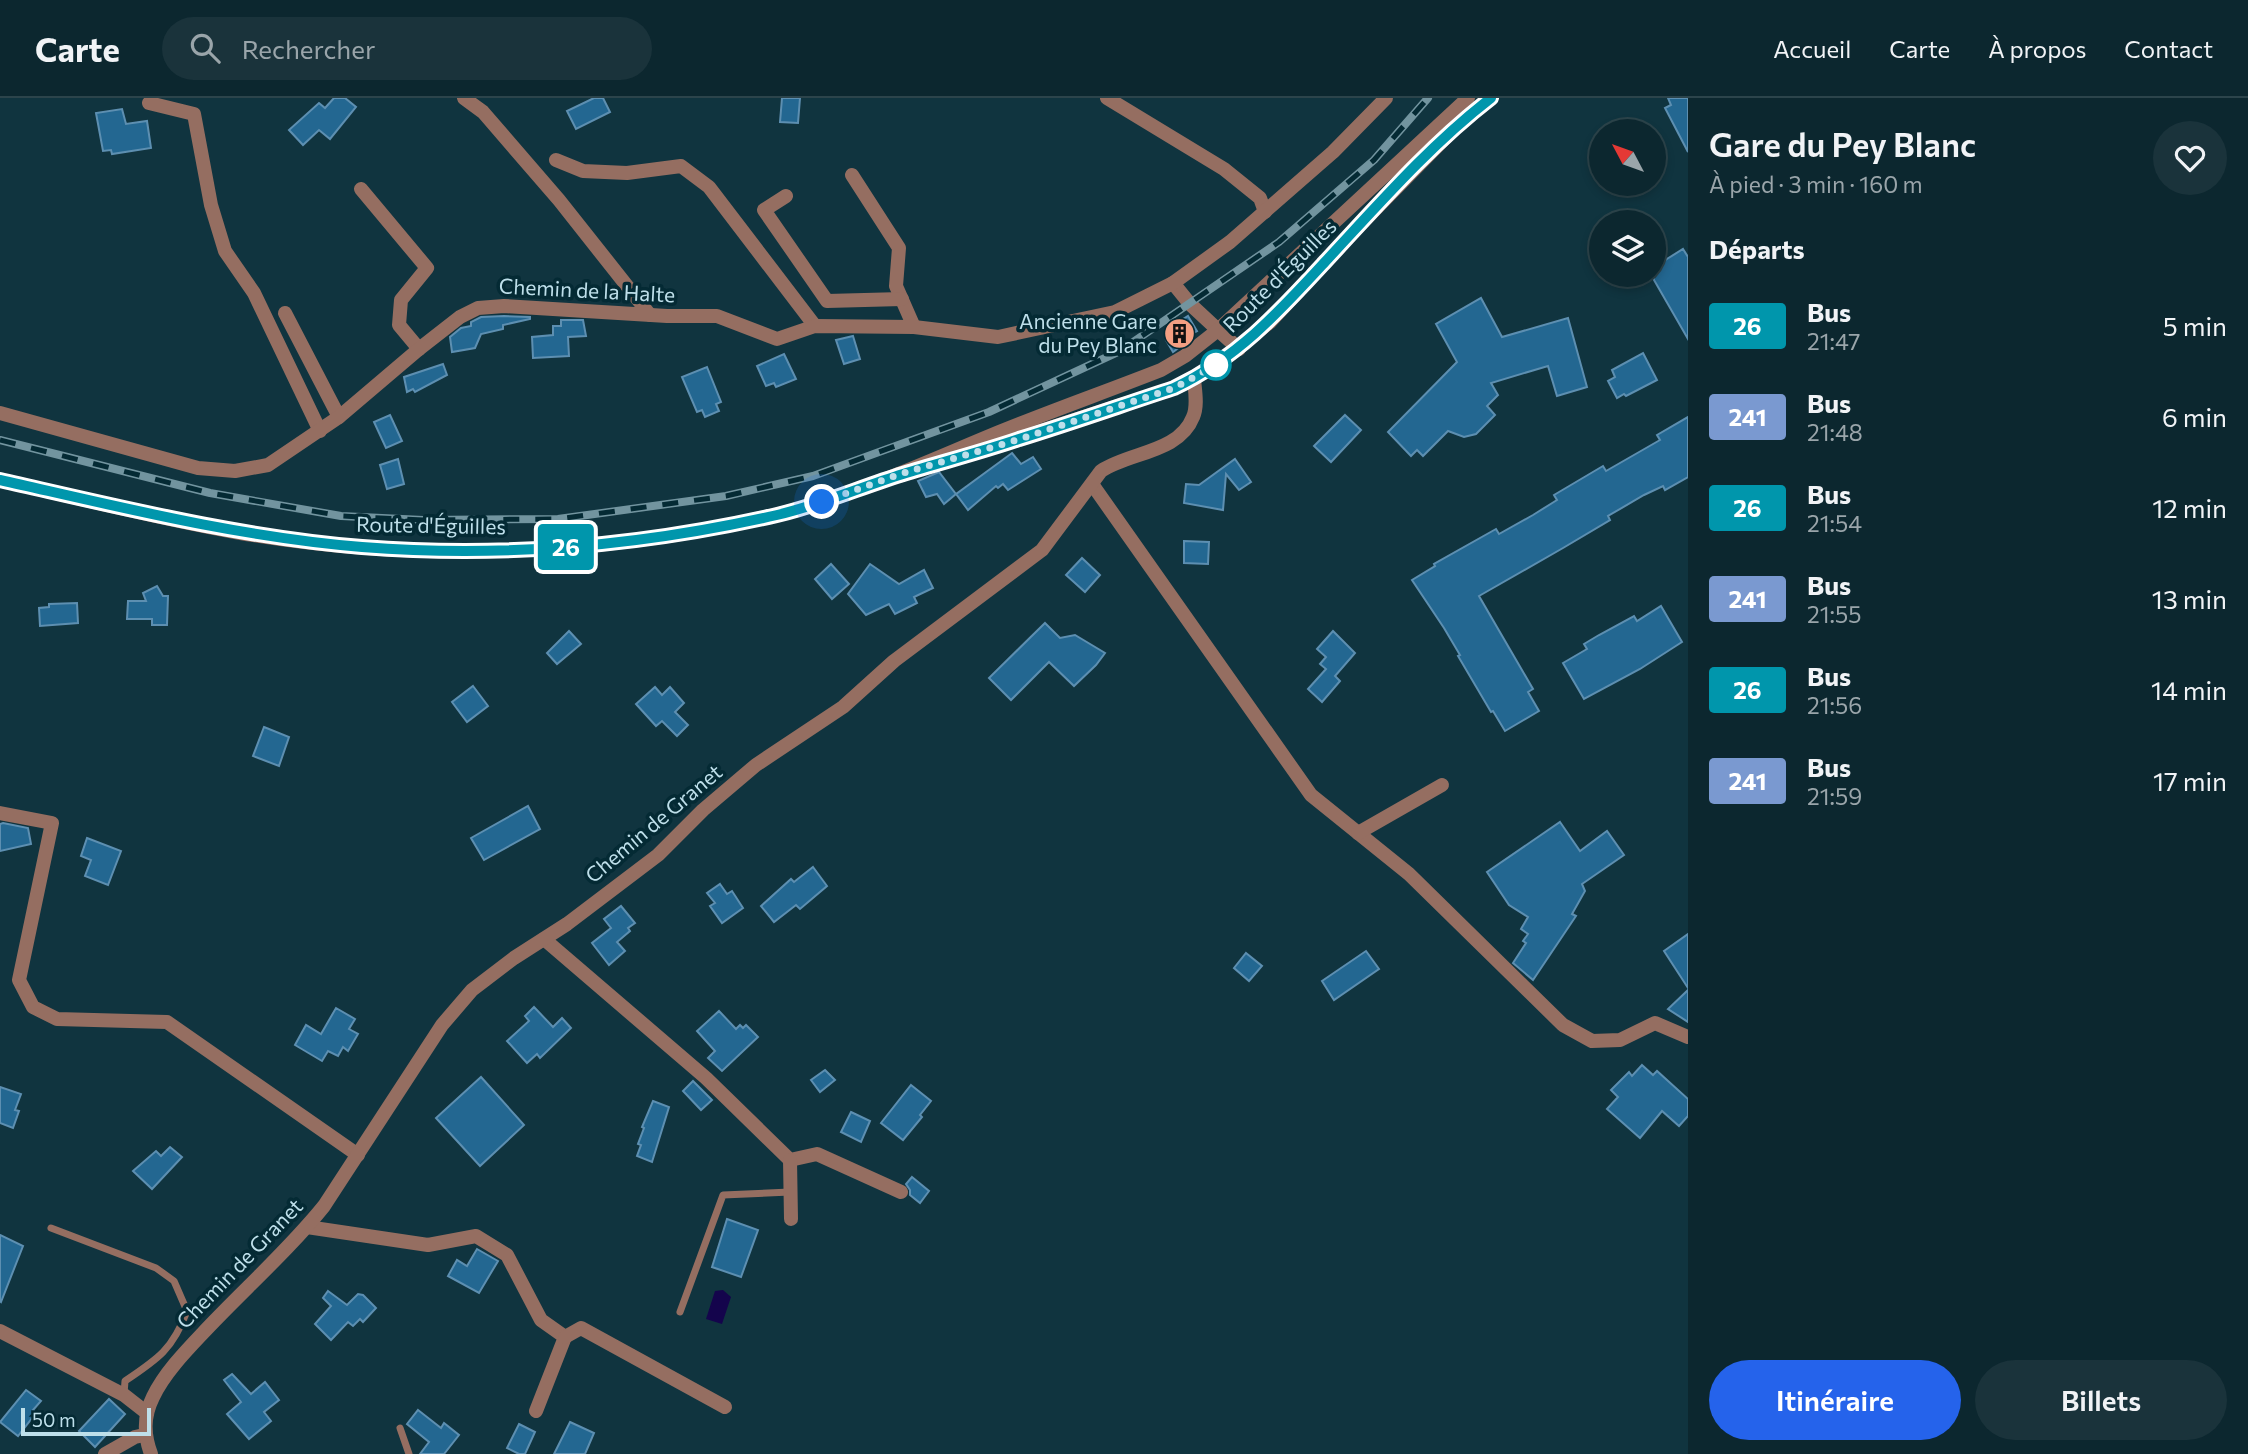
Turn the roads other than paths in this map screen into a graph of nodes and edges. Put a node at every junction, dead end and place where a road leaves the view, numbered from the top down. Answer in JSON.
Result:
{"nodes":[{"id":1,"x":464,"y":98,"type":"edge"},
{"id":2,"x":1107,"y":98,"type":"edge"},
{"id":3,"x":1386,"y":98,"type":"edge"},
{"id":4,"x":1468,"y":98,"type":"edge"},
{"id":5,"x":1491,"y":98,"type":"edge"},
{"id":6,"x":149,"y":103,"type":"dead end"},
{"id":7,"x":556,"y":160,"type":"dead end"},
{"id":8,"x":852,"y":175,"type":"dead end"},
{"id":9,"x":361,"y":189,"type":"dead end"},
{"id":10,"x":786,"y":196,"type":"dead end"},
{"id":11,"x":1265,"y":212,"type":"junction"},
{"id":12,"x":1173,"y":283,"type":"junction"},
{"id":13,"x":902,"y":299,"type":"junction"},
{"id":14,"x":285,"y":313,"type":"dead end"},
{"id":15,"x":650,"y":315,"type":"junction"},
{"id":16,"x":815,"y":326,"type":"junction"},
{"id":17,"x":914,"y":327,"type":"junction"},
{"id":18,"x":1217,"y":330,"type":"junction"},
{"id":19,"x":419,"y":349,"type":"junction"},
{"id":20,"x":1239,"y":349,"type":"junction"},
{"id":21,"x":1182,"y":358,"type":"junction"},
{"id":22,"x":1194,"y":379,"type":"junction"},
{"id":23,"x":0,"y":413,"type":"edge"},
{"id":24,"x":340,"y":417,"type":"junction"},
{"id":25,"x":320,"y":432,"type":"junction"},
{"id":26,"x":900,"y":474,"type":"junction"},
{"id":27,"x":0,"y":480,"type":"edge"},
{"id":28,"x":1092,"y":484,"type":"junction"},
{"id":29,"x":1443,"y":785,"type":"dead end"},
{"id":30,"x":0,"y":813,"type":"edge"},
{"id":31,"x":1358,"y":833,"type":"junction"},
{"id":32,"x":544,"y":939,"type":"junction"},
{"id":33,"x":1688,"y":1037,"type":"edge"},
{"id":34,"x":358,"y":1155,"type":"junction"},
{"id":35,"x":790,"y":1160,"type":"junction"},
{"id":36,"x":790,"y":1192,"type":"junction"},
{"id":37,"x":901,"y":1192,"type":"dead end"},
{"id":38,"x":791,"y":1219,"type":"dead end"},
{"id":39,"x":307,"y":1227,"type":"junction"},
{"id":40,"x":51,"y":1228,"type":"dead end"},
{"id":41,"x":680,"y":1312,"type":"dead end"},
{"id":42,"x":0,"y":1331,"type":"edge"},
{"id":43,"x":565,"y":1336,"type":"junction"},
{"id":44,"x":124,"y":1395,"type":"junction"},
{"id":45,"x":725,"y":1407,"type":"dead end"},
{"id":46,"x":536,"y":1411,"type":"dead end"},
{"id":47,"x":148,"y":1413,"type":"junction"},
{"id":48,"x":400,"y":1428,"type":"dead end"},
{"id":49,"x":144,"y":1435,"type":"junction"},
{"id":50,"x":105,"y":1454,"type":"edge"},
{"id":51,"x":151,"y":1454,"type":"edge"},
{"id":52,"x":409,"y":1454,"type":"edge"}],
"edges":[{"from":1,"to":15,"type":"street"},
{"from":2,"to":11,"type":"street"},
{"from":3,"to":11,"type":"street","name":"Chemin de la Halte"},
{"from":4,"to":18,"type":"street","name":"Route d'Éguilles"},
{"from":5,"to":20,"type":"street","name":"Route d'Éguilles"},
{"from":6,"to":25,"type":"street"},
{"from":7,"to":16,"type":"street"},
{"from":8,"to":13,"type":"street"},
{"from":9,"to":19,"type":"street"},
{"from":10,"to":13,"type":"street"},
{"from":11,"to":12,"type":"street","name":"Chemin de la Halte"},
{"from":12,"to":17,"type":"street","name":"Chemin de la Halte"},
{"from":12,"to":18,"type":"street"},
{"from":13,"to":17,"type":"street"},
{"from":14,"to":24,"type":"street"},
{"from":15,"to":16,"type":"street","name":"Chemin de la Halte"},
{"from":15,"to":19,"type":"street","name":"Chemin de la Halte"},
{"from":16,"to":17,"type":"street","name":"Chemin de la Halte"},
{"from":18,"to":20,"type":"street"},
{"from":18,"to":21,"type":"street","name":"Route d'Éguilles"},
{"from":19,"to":24,"type":"street","name":"Chemin de la Halte"},
{"from":20,"to":22,"type":"street","name":"Route d'Éguilles"},
{"from":21,"to":22,"type":"street"},
{"from":21,"to":26,"type":"street","name":"Route d'Éguilles"},
{"from":22,"to":26,"type":"street","name":"Route d'Éguilles"},
{"from":22,"to":28,"type":"street","name":"Chemin de Granet"},
{"from":23,"to":25,"type":"street","name":"Chemin de la Halte"},
{"from":24,"to":25,"type":"street","name":"Chemin de la Halte"},
{"from":26,"to":27,"type":"street","name":"Route d'Éguilles"},
{"from":28,"to":31,"type":"street"},
{"from":28,"to":32,"type":"street","name":"Chemin de Granet"},
{"from":29,"to":31,"type":"street"},
{"from":30,"to":34,"type":"street"},
{"from":31,"to":33,"type":"street"},
{"from":32,"to":34,"type":"street","name":"Chemin de Granet"},
{"from":32,"to":35,"type":"street"},
{"from":34,"to":39,"type":"street","name":"Chemin de Granet"},
{"from":35,"to":36,"type":"street"},
{"from":35,"to":37,"type":"street"},
{"from":36,"to":38,"type":"street"},
{"from":36,"to":41,"type":"lane"},
{"from":39,"to":43,"type":"street"},
{"from":39,"to":47,"type":"street","name":"Chemin de Granet"},
{"from":40,"to":44,"type":"lane"},
{"from":42,"to":44,"type":"street"},
{"from":43,"to":45,"type":"street"},
{"from":43,"to":46,"type":"street"},
{"from":44,"to":47,"type":"street"},
{"from":47,"to":49,"type":"street","name":"Chemin de Granet"},
{"from":48,"to":52,"type":"lane"},
{"from":49,"to":50,"type":"street"},
{"from":49,"to":51,"type":"street"}]}
